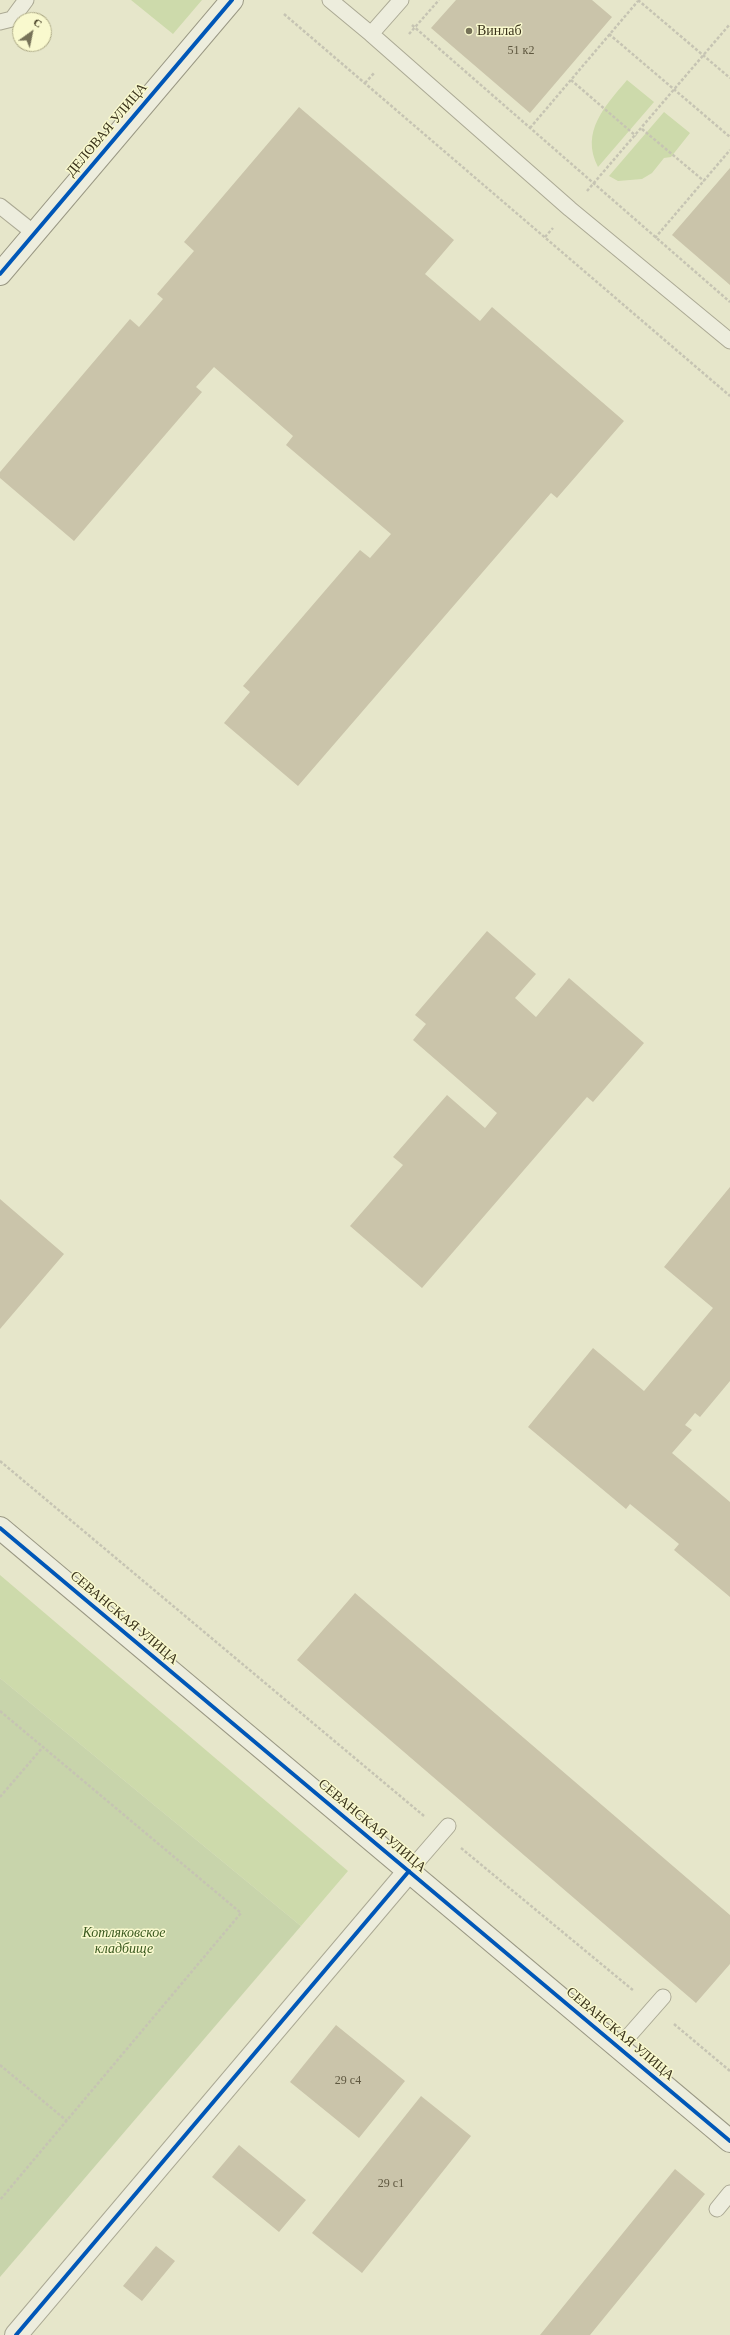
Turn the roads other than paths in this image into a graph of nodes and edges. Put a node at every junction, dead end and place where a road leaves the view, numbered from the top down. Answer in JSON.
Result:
{"nodes":[{"id":1,"x":26,"y":0,"type":"edge"},
{"id":2,"x":232,"y":0,"type":"edge"},
{"id":3,"x":330,"y":0,"type":"edge"},
{"id":4,"x":397,"y":4,"type":"edge"},
{"id":5,"x":0,"y":22,"type":"edge"},
{"id":6,"x":372,"y":34,"type":"junction"},
{"id":7,"x":0,"y":206,"type":"edge"},
{"id":8,"x":34,"y":233,"type":"junction"},
{"id":9,"x":0,"y":274,"type":"edge"},
{"id":10,"x":730,"y":342,"type":"edge"},
{"id":11,"x":0,"y":1528,"type":"edge"},
{"id":12,"x":445,"y":1829,"type":"road end"},
{"id":13,"x":409,"y":1871,"type":"junction"},
{"id":14,"x":658,"y":2002,"type":"road end"},
{"id":15,"x":618,"y":2047,"type":"junction"},
{"id":16,"x":730,"y":2141,"type":"edge"},
{"id":17,"x":730,"y":2193,"type":"edge"},
{"id":18,"x":717,"y":2209,"type":"dead end"},
{"id":19,"x":16,"y":2335,"type":"edge"}],
"edges":[{"from":1,"to":5,"type":"lane"},
{"from":2,"to":8,"type":"street","name":"ДЕЛОВАЯ УЛИЦА"},
{"from":3,"to":6,"type":"lane"},
{"from":4,"to":6,"type":"lane"},
{"from":6,"to":10,"type":"lane"},
{"from":7,"to":8,"type":"lane"},
{"from":8,"to":9,"type":"street","name":"ДЕЛОВАЯ УЛИЦА"},
{"from":11,"to":13,"type":"street","name":"СЕВАНСКАЯ УЛИЦА"},
{"from":12,"to":13,"type":"lane"},
{"from":13,"to":15,"type":"street","name":"СЕВАНСКАЯ УЛИЦА"},
{"from":13,"to":19,"type":"street"},
{"from":14,"to":15,"type":"lane"},
{"from":15,"to":16,"type":"street","name":"СЕВАНСКАЯ УЛИЦА"},
{"from":17,"to":18,"type":"lane"}]}
